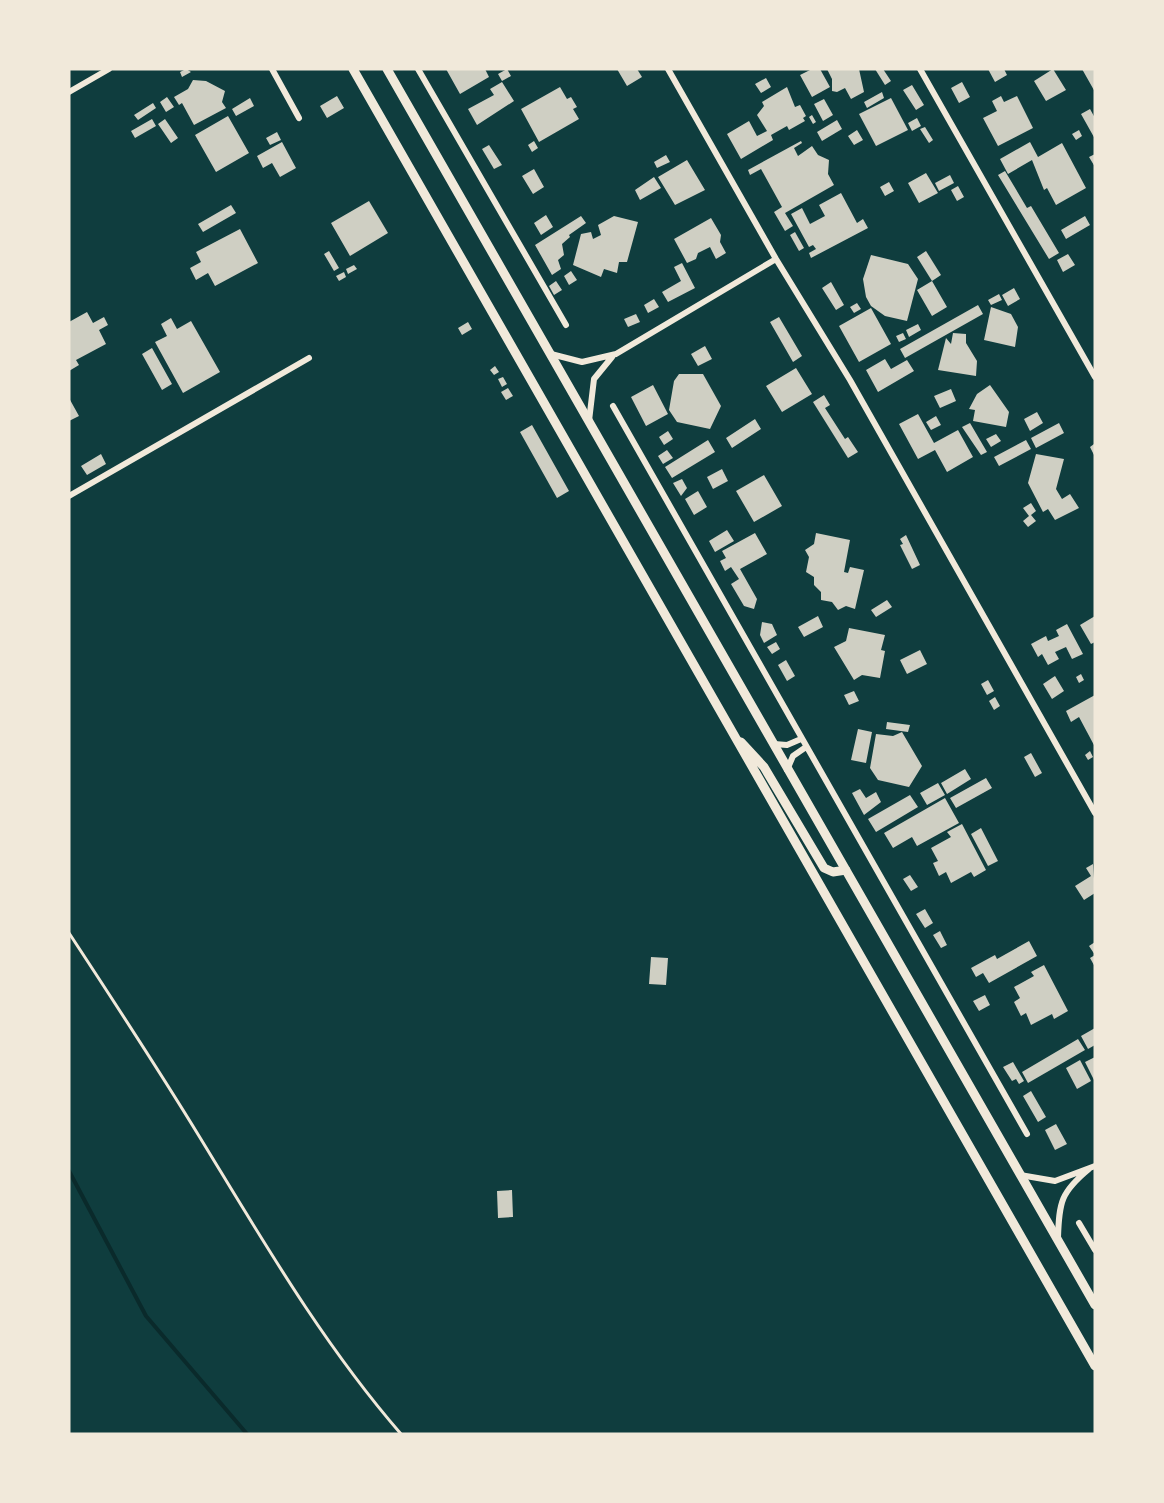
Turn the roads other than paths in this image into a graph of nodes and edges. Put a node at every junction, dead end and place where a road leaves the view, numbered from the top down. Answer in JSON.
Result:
{"nodes":[{"id":1,"x":109,"y":69,"type":"edge"},
{"id":2,"x":272,"y":69,"type":"edge"},
{"id":3,"x":353,"y":69,"type":"edge"},
{"id":4,"x":387,"y":69,"type":"edge"},
{"id":5,"x":418,"y":69,"type":"edge"},
{"id":6,"x":668,"y":69,"type":"edge"},
{"id":7,"x":920,"y":69,"type":"edge"},
{"id":8,"x":69,"y":92,"type":"edge"},
{"id":9,"x":299,"y":118,"type":"dead end"},
{"id":10,"x":776,"y":260,"type":"junction"},
{"id":11,"x":566,"y":325,"type":"dead end"},
{"id":12,"x":551,"y":354,"type":"junction"},
{"id":13,"x":616,"y":354,"type":"junction"},
{"id":14,"x":309,"y":358,"type":"dead end"},
{"id":15,"x":1095,"y":377,"type":"edge"},
{"id":16,"x":614,"y":406,"type":"dead end"},
{"id":17,"x":589,"y":422,"type":"junction"},
{"id":18,"x":69,"y":496,"type":"edge"},
{"id":19,"x":735,"y":736,"type":"junction"},
{"id":20,"x":801,"y":739,"type":"junction"},
{"id":21,"x":772,"y":744,"type":"junction"},
{"id":22,"x":806,"y":747,"type":"junction"},
{"id":23,"x":787,"y":771,"type":"junction"},
{"id":24,"x":1095,"y":813,"type":"edge"},
{"id":25,"x":846,"y":870,"type":"junction"},
{"id":26,"x":69,"y":933,"type":"edge"},
{"id":27,"x":1027,"y":1134,"type":"dead end"},
{"id":28,"x":1092,"y":1167,"type":"edge"},
{"id":29,"x":1020,"y":1174,"type":"junction"},
{"id":30,"x":1079,"y":1223,"type":"dead end"},
{"id":31,"x":1058,"y":1242,"type":"junction"},
{"id":32,"x":1095,"y":1250,"type":"edge"},
{"id":33,"x":1095,"y":1305,"type":"edge"},
{"id":34,"x":1095,"y":1366,"type":"edge"},
{"id":35,"x":401,"y":1434,"type":"edge"}],
"edges":[{"from":1,"to":8,"type":"street"},
{"from":2,"to":9,"type":"street"},
{"from":3,"to":19,"type":"main road"},
{"from":4,"to":12,"type":"main road"},
{"from":5,"to":11,"type":"street"},
{"from":6,"to":10,"type":"street"},
{"from":7,"to":15,"type":"street"},
{"from":10,"to":13,"type":"street"},
{"from":10,"to":24,"type":"street"},
{"from":12,"to":13,"type":"street"},
{"from":12,"to":17,"type":"main road"},
{"from":13,"to":17,"type":"street"},
{"from":14,"to":18,"type":"street"},
{"from":16,"to":20,"type":"street"},
{"from":17,"to":21,"type":"main road"},
{"from":19,"to":25,"type":"main road"},
{"from":19,"to":34,"type":"main road"},
{"from":20,"to":21,"type":"street"},
{"from":20,"to":22,"type":"street"},
{"from":21,"to":23,"type":"main road"},
{"from":22,"to":23,"type":"street"},
{"from":22,"to":27,"type":"street"},
{"from":23,"to":25,"type":"main road"},
{"from":25,"to":29,"type":"main road"},
{"from":26,"to":35,"type":"lane"},
{"from":28,"to":29,"type":"street"},
{"from":28,"to":31,"type":"street"},
{"from":29,"to":31,"type":"main road"},
{"from":30,"to":32,"type":"street"},
{"from":31,"to":33,"type":"main road"}]}
